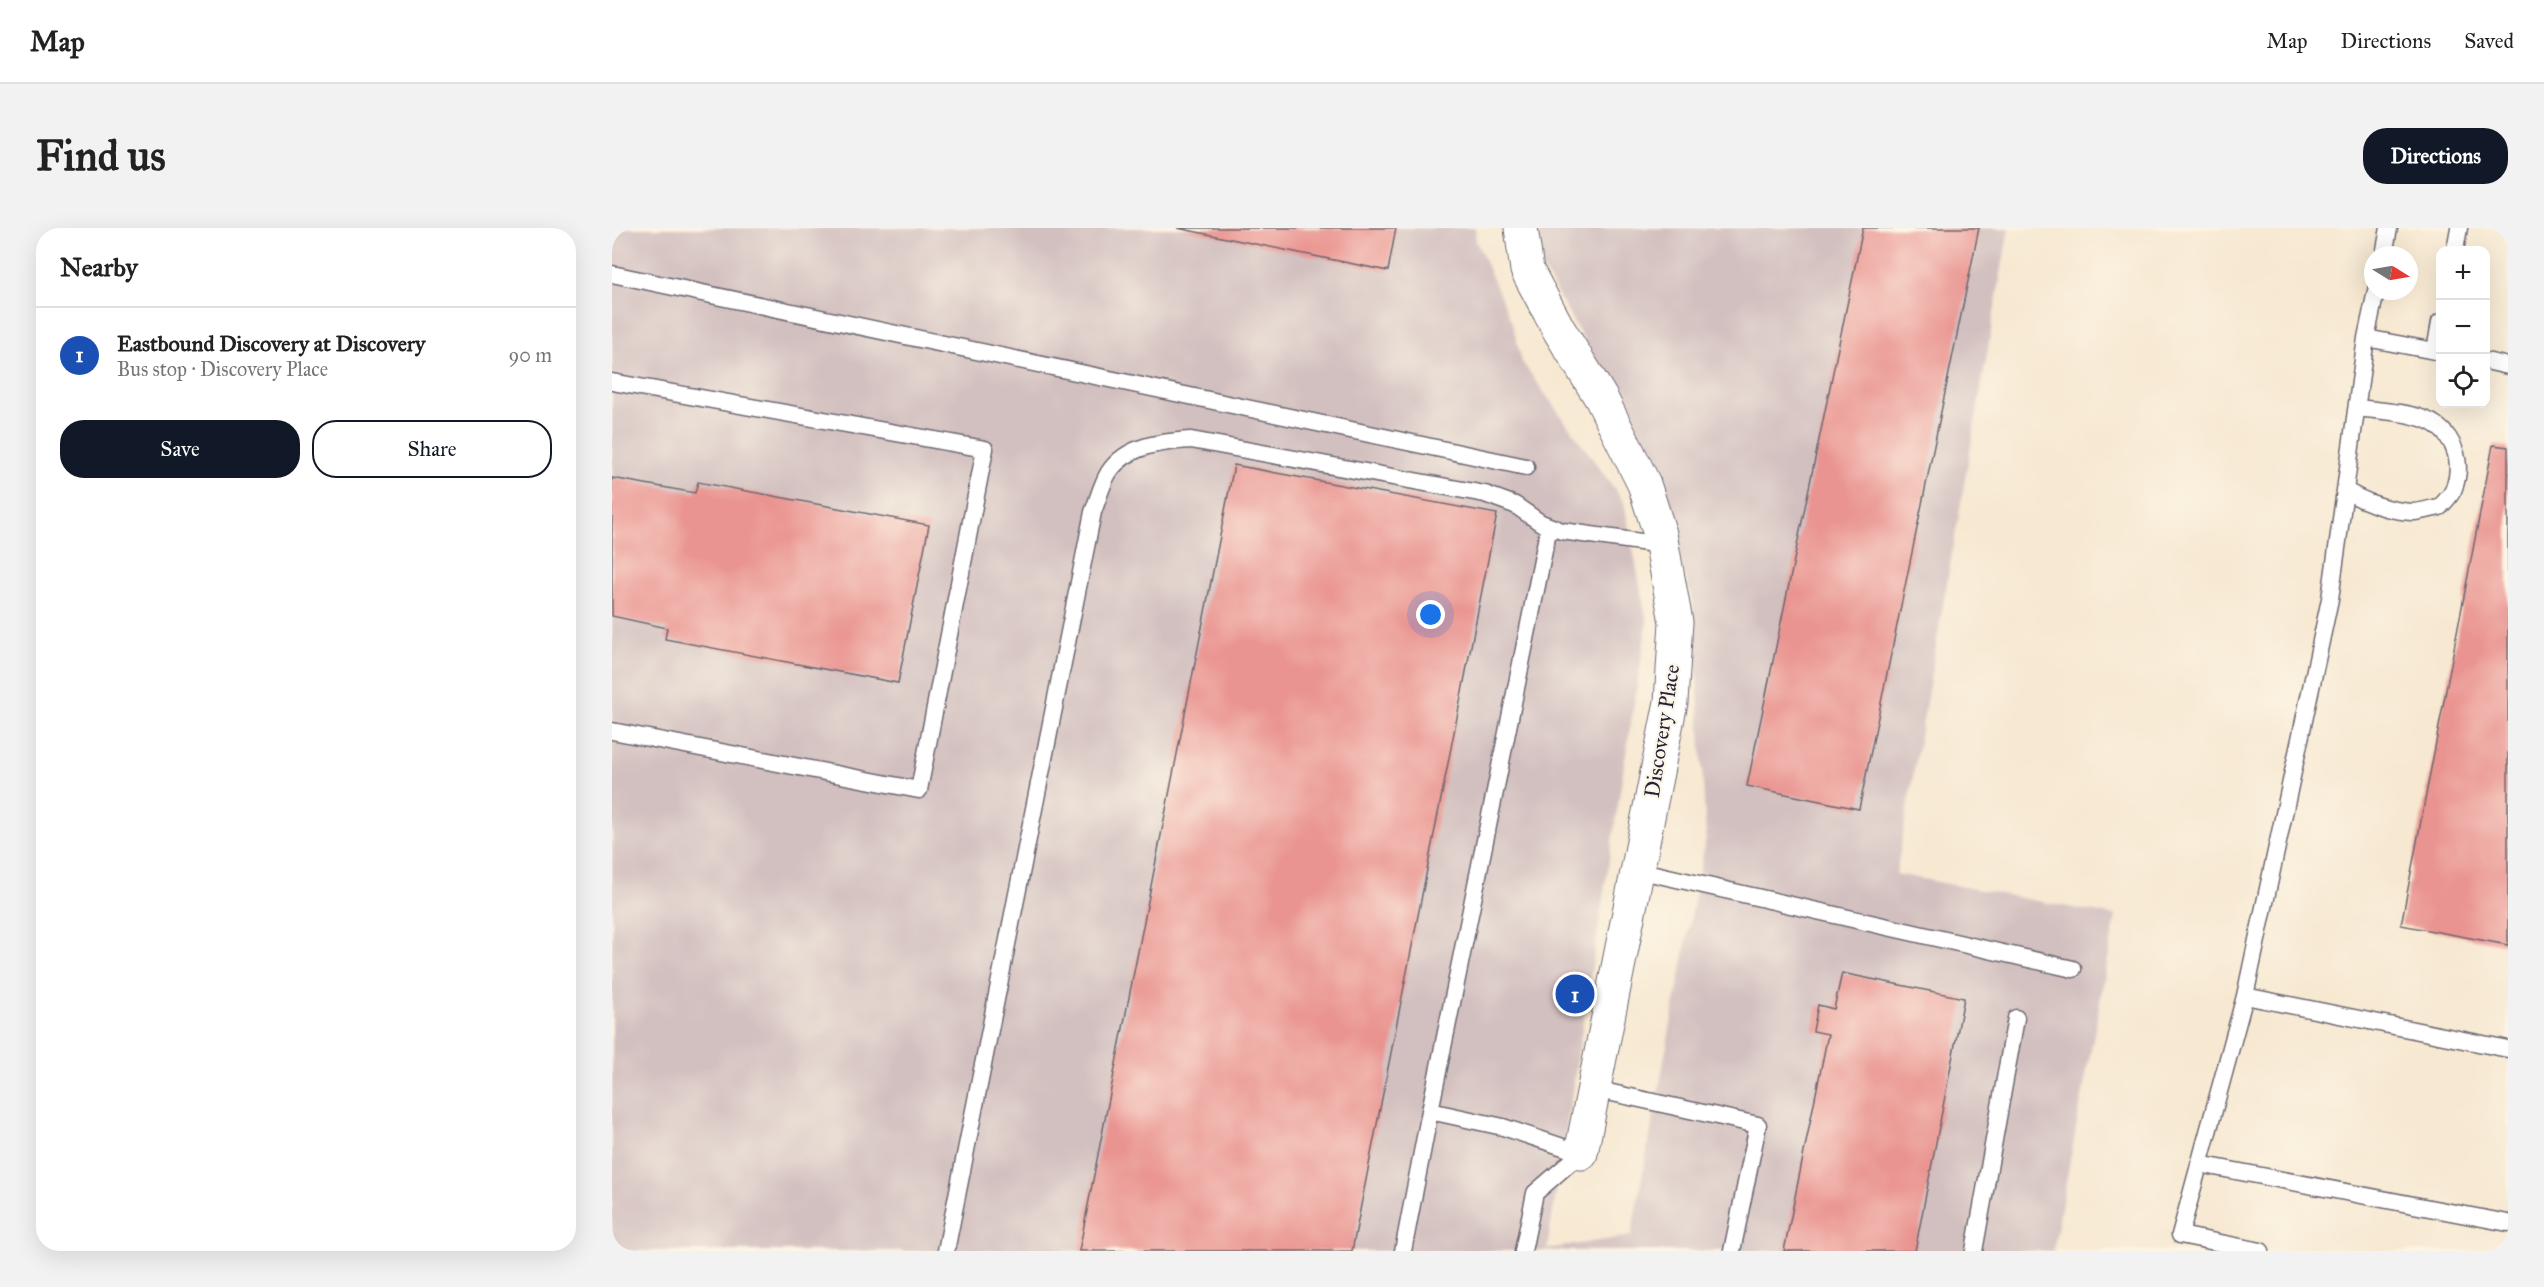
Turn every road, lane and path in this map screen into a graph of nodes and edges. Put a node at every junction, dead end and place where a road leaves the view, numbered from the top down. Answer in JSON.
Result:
{"nodes":[{"id":1,"x":1521,"y":228,"type":"edge"},
{"id":2,"x":2389,"y":228,"type":"edge"},
{"id":3,"x":2459,"y":228,"type":"edge"},
{"id":4,"x":2386,"y":246,"type":"edge"},
{"id":5,"x":2456,"y":246,"type":"edge"},
{"id":6,"x":612,"y":274,"type":"edge"},
{"id":7,"x":2374,"y":300,"type":"edge"},
{"id":8,"x":2366,"y":338,"type":"junction"},
{"id":9,"x":2436,"y":352,"type":"edge"},
{"id":10,"x":2490,"y":362,"type":"edge"},
{"id":11,"x":2508,"y":366,"type":"edge"},
{"id":12,"x":612,"y":382,"type":"edge"},
{"id":13,"x":2358,"y":408,"type":"junction"},
{"id":14,"x":1526,"y":467,"type":"dead end"},
{"id":15,"x":2345,"y":490,"type":"junction"},
{"id":16,"x":1549,"y":526,"type":"junction"},
{"id":17,"x":1662,"y":545,"type":"junction"},
{"id":18,"x":612,"y":731,"type":"edge"},
{"id":19,"x":1637,"y":870,"type":"junction"},
{"id":20,"x":2073,"y":969,"type":"dead end"},
{"id":21,"x":2245,"y":996,"type":"junction"},
{"id":22,"x":2016,"y":1018,"type":"dead end"},
{"id":23,"x":2508,"y":1048,"type":"edge"},
{"id":24,"x":1594,"y":1089,"type":"junction"},
{"id":25,"x":1430,"y":1111,"type":"junction"},
{"id":26,"x":1581,"y":1153,"type":"junction"},
{"id":27,"x":2199,"y":1164,"type":"junction"},
{"id":28,"x":2508,"y":1223,"type":"edge"},
{"id":29,"x":946,"y":1251,"type":"edge"},
{"id":30,"x":1403,"y":1251,"type":"edge"},
{"id":31,"x":1523,"y":1251,"type":"edge"},
{"id":32,"x":1732,"y":1251,"type":"edge"},
{"id":33,"x":1974,"y":1251,"type":"edge"},
{"id":34,"x":2261,"y":1251,"type":"edge"}],
"edges":[{"from":1,"to":17,"type":"street","name":"Discovery Place"},
{"from":2,"to":4,"type":"lane"},
{"from":3,"to":5,"type":"lane"},
{"from":6,"to":14,"type":"lane"},
{"from":7,"to":8,"type":"lane"},
{"from":8,"to":9,"type":"lane"},
{"from":8,"to":13,"type":"lane"},
{"from":10,"to":11,"type":"lane"},
{"from":12,"to":18,"type":"lane"},
{"from":13,"to":15,"type":"lane"},
{"from":13,"to":15,"type":"lane"},
{"from":15,"to":21,"type":"lane"},
{"from":16,"to":17,"type":"lane"},
{"from":16,"to":25,"type":"lane"},
{"from":16,"to":29,"type":"lane"},
{"from":17,"to":19,"type":"street","name":"Discovery Place"},
{"from":19,"to":20,"type":"lane"},
{"from":19,"to":24,"type":"street","name":"Discovery Place"},
{"from":21,"to":23,"type":"lane"},
{"from":21,"to":27,"type":"lane"},
{"from":22,"to":33,"type":"lane"},
{"from":24,"to":26,"type":"street","name":"Discovery Place"},
{"from":24,"to":32,"type":"lane"},
{"from":25,"to":26,"type":"lane"},
{"from":25,"to":30,"type":"lane"},
{"from":26,"to":31,"type":"lane"},
{"from":27,"to":28,"type":"lane"},
{"from":27,"to":34,"type":"lane"}]}
